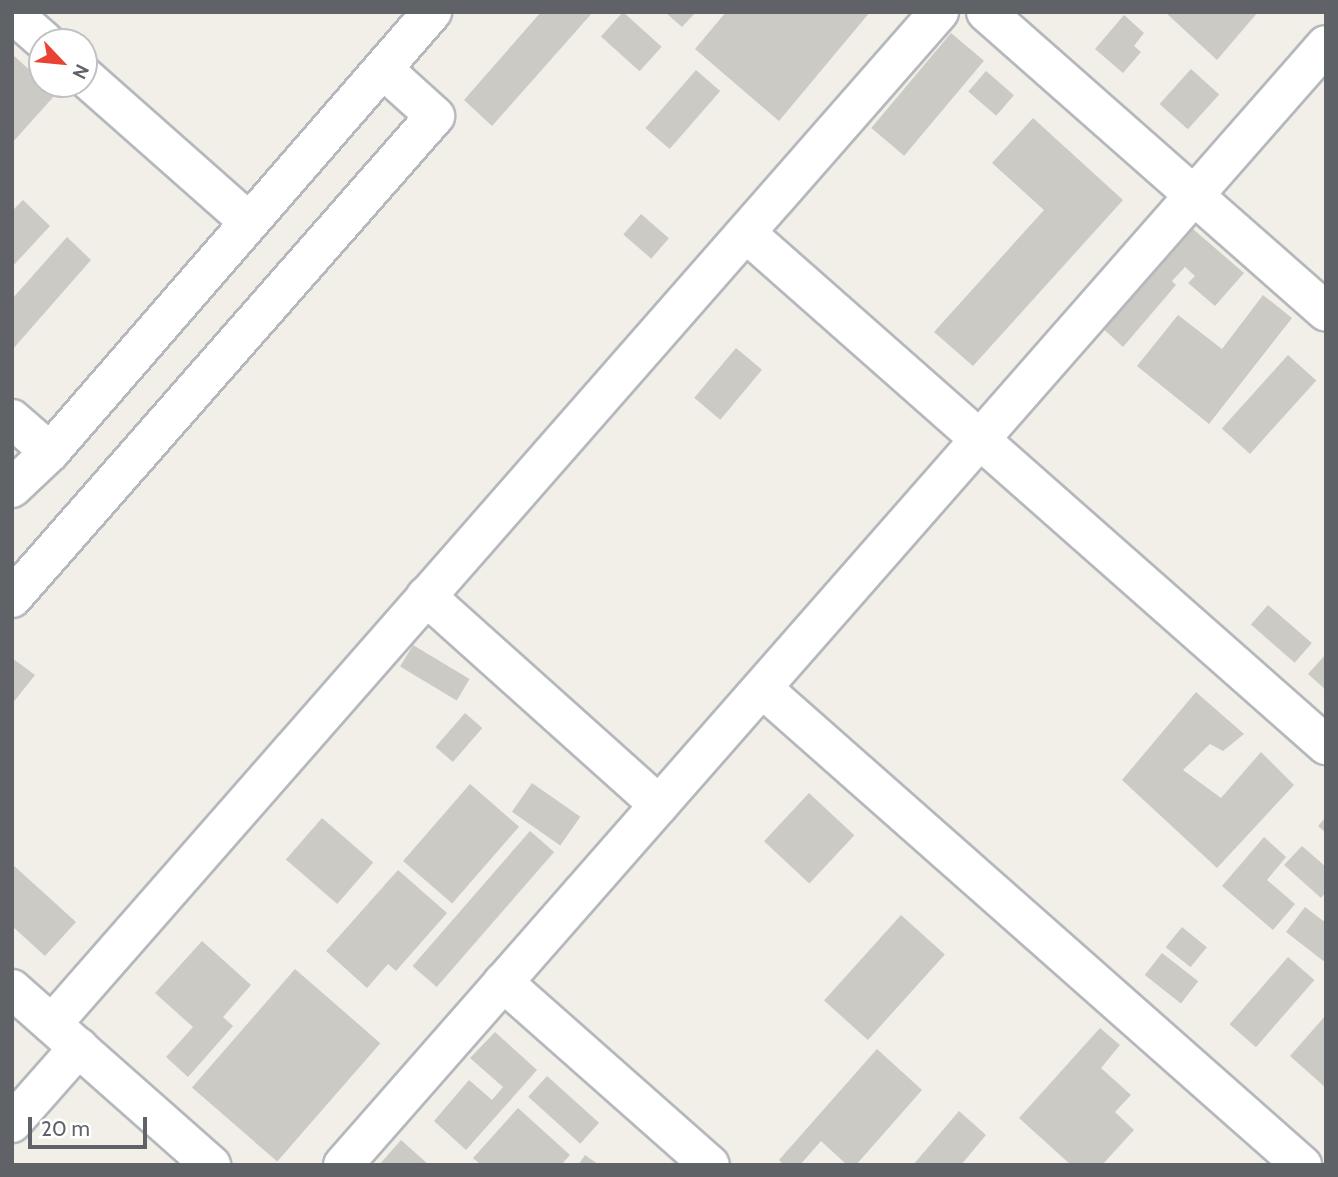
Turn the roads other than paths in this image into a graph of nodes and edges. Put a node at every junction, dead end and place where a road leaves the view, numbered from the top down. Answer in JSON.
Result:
{"nodes":[{"id":1,"x":432,"y":12,"type":"edge"},
{"id":2,"x":939,"y":12,"type":"edge"},
{"id":3,"x":986,"y":12,"type":"edge"},
{"id":4,"x":12,"y":13,"type":"edge"},
{"id":5,"x":29,"y":28,"type":"edge"},
{"id":6,"x":1326,"y":45,"type":"edge"},
{"id":7,"x":383,"y":69,"type":"junction"},
{"id":8,"x":98,"y":88,"type":"edge"},
{"id":9,"x":1194,"y":196,"type":"junction"},
{"id":10,"x":249,"y":222,"type":"junction"},
{"id":11,"x":746,"y":233,"type":"junction"},
{"id":12,"x":1326,"y":313,"type":"edge"},
{"id":13,"x":12,"y":419,"type":"edge"},
{"id":14,"x":980,"y":439,"type":"junction"},
{"id":15,"x":50,"y":452,"type":"junction"},
{"id":16,"x":12,"y":488,"type":"edge"},
{"id":17,"x":426,"y":596,"type":"junction"},
{"id":18,"x":12,"y":598,"type":"edge"},
{"id":19,"x":762,"y":688,"type":"junction"},
{"id":20,"x":1326,"y":745,"type":"edge"},
{"id":21,"x":659,"y":805,"type":"junction"},
{"id":22,"x":503,"y":982,"type":"junction"},
{"id":23,"x":12,"y":989,"type":"edge"},
{"id":24,"x":65,"y":1036,"type":"junction"},
{"id":25,"x":12,"y":1123,"type":"edge"},
{"id":26,"x":211,"y":1165,"type":"edge"},
{"id":27,"x":343,"y":1165,"type":"edge"},
{"id":28,"x":710,"y":1165,"type":"edge"},
{"id":29,"x":1302,"y":1165,"type":"edge"}],
"edges":[{"from":1,"to":7,"type":"street"},
{"from":2,"to":11,"type":"street"},
{"from":3,"to":9,"type":"street"},
{"from":4,"to":5,"type":"street"},
{"from":6,"to":9,"type":"street"},
{"from":7,"to":10,"type":"street"},
{"from":7,"to":18,"type":"street"},
{"from":8,"to":10,"type":"street"},
{"from":9,"to":12,"type":"street"},
{"from":9,"to":14,"type":"street"},
{"from":10,"to":15,"type":"street"},
{"from":11,"to":14,"type":"street"},
{"from":11,"to":17,"type":"street"},
{"from":13,"to":15,"type":"street"},
{"from":14,"to":19,"type":"street"},
{"from":14,"to":20,"type":"street"},
{"from":15,"to":16,"type":"street"},
{"from":17,"to":21,"type":"street"},
{"from":17,"to":24,"type":"street"},
{"from":19,"to":21,"type":"street"},
{"from":19,"to":29,"type":"street"},
{"from":21,"to":22,"type":"street"},
{"from":22,"to":27,"type":"street"},
{"from":22,"to":28,"type":"street"},
{"from":23,"to":24,"type":"street"},
{"from":24,"to":25,"type":"street"},
{"from":24,"to":26,"type":"street"}]}
